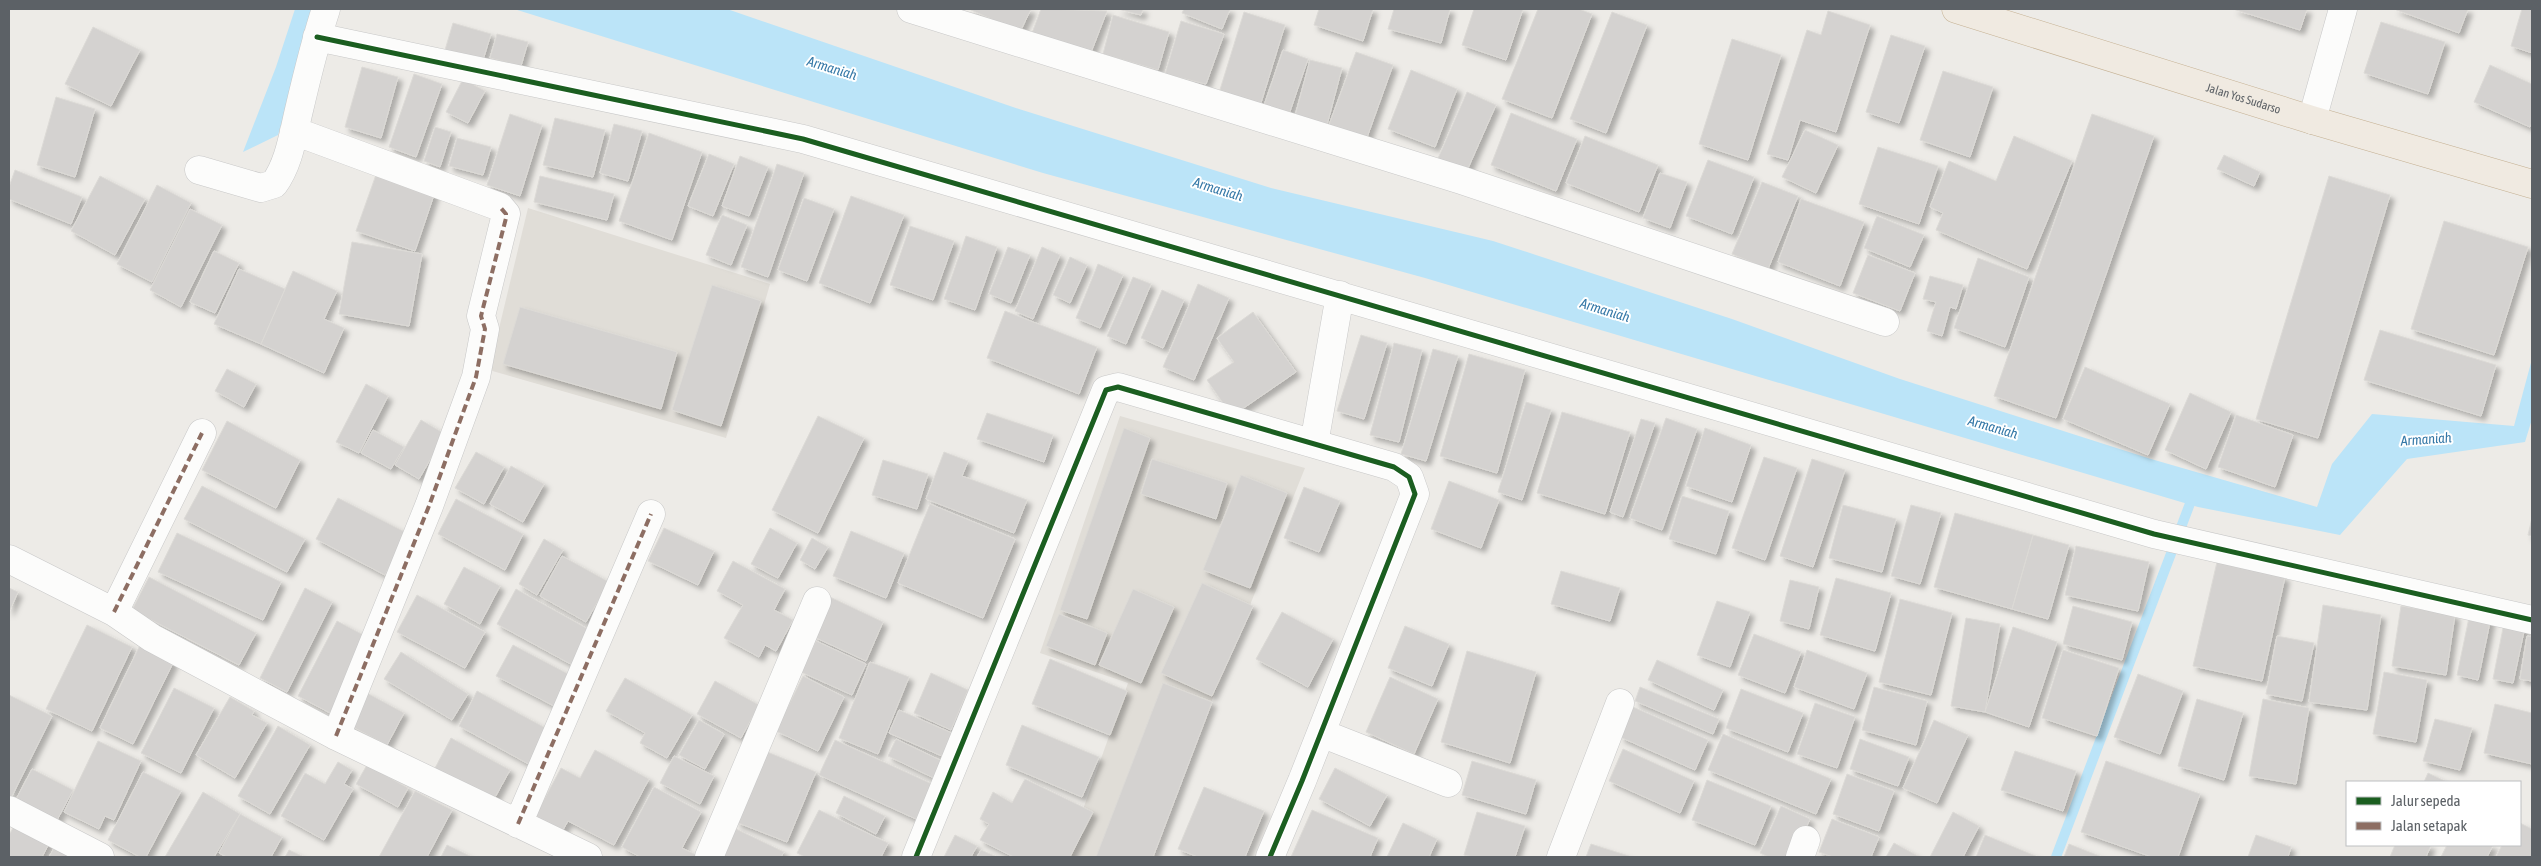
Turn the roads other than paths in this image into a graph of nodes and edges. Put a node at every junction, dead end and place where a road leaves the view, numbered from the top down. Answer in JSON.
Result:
{"nodes":[{"id":1,"x":326,"y":9,"type":"edge"},
{"id":2,"x":910,"y":9,"type":"edge"},
{"id":3,"x":1956,"y":9,"type":"edge"},
{"id":4,"x":2343,"y":9,"type":"edge"},
{"id":5,"x":2007,"y":16,"type":"edge"},
{"id":6,"x":317,"y":37,"type":"junction"},
{"id":7,"x":2312,"y":120,"type":"junction"},
{"id":8,"x":294,"y":131,"type":"junction"},
{"id":9,"x":199,"y":170,"type":"dead end"},
{"id":10,"x":2532,"y":184,"type":"edge"},
{"id":11,"x":1340,"y":295,"type":"junction"},
{"id":12,"x":1885,"y":322,"type":"dead end"},
{"id":13,"x":202,"y":433,"type":"dead end"},
{"id":14,"x":1314,"y":444,"type":"junction"},
{"id":15,"x":651,"y":514,"type":"dead end"},
{"id":16,"x":9,"y":559,"type":"edge"},
{"id":17,"x":817,"y":600,"type":"dead end"},
{"id":18,"x":114,"y":612,"type":"junction"},
{"id":19,"x":2532,"y":620,"type":"edge"},
{"id":20,"x":1620,"y":704,"type":"dead end"},
{"id":21,"x":1321,"y":732,"type":"junction"},
{"id":22,"x":336,"y":736,"type":"junction"},
{"id":23,"x":1448,"y":784,"type":"dead end"},
{"id":24,"x":9,"y":810,"type":"edge"},
{"id":25,"x":518,"y":824,"type":"junction"},
{"id":26,"x":100,"y":857,"type":"edge"},
{"id":27,"x":588,"y":857,"type":"edge"},
{"id":28,"x":709,"y":857,"type":"edge"},
{"id":29,"x":916,"y":857,"type":"edge"},
{"id":30,"x":1270,"y":857,"type":"edge"},
{"id":31,"x":1561,"y":857,"type":"edge"}],
"edges":[{"from":1,"to":6,"type":"street"},
{"from":2,"to":12,"type":"street"},
{"from":3,"to":5,"type":"highway","name":"Jalan Yos Sudarso"},
{"from":4,"to":7,"type":"street"},
{"from":5,"to":7,"type":"highway","name":"Jalan Yos Sudarso"},
{"from":6,"to":8,"type":"street"},
{"from":6,"to":11,"type":"street"},
{"from":7,"to":10,"type":"highway","name":"Jalan Yos Sudarso"},
{"from":8,"to":9,"type":"street"},
{"from":8,"to":22,"type":"street"},
{"from":11,"to":14,"type":"street"},
{"from":11,"to":19,"type":"street"},
{"from":13,"to":18,"type":"street"},
{"from":14,"to":21,"type":"street"},
{"from":14,"to":29,"type":"street"},
{"from":15,"to":25,"type":"street"},
{"from":16,"to":18,"type":"street"},
{"from":17,"to":28,"type":"street"},
{"from":18,"to":22,"type":"street"},
{"from":20,"to":31,"type":"street"},
{"from":21,"to":23,"type":"street"},
{"from":21,"to":30,"type":"street"},
{"from":22,"to":25,"type":"street"},
{"from":24,"to":26,"type":"street"},
{"from":25,"to":27,"type":"street"}]}
